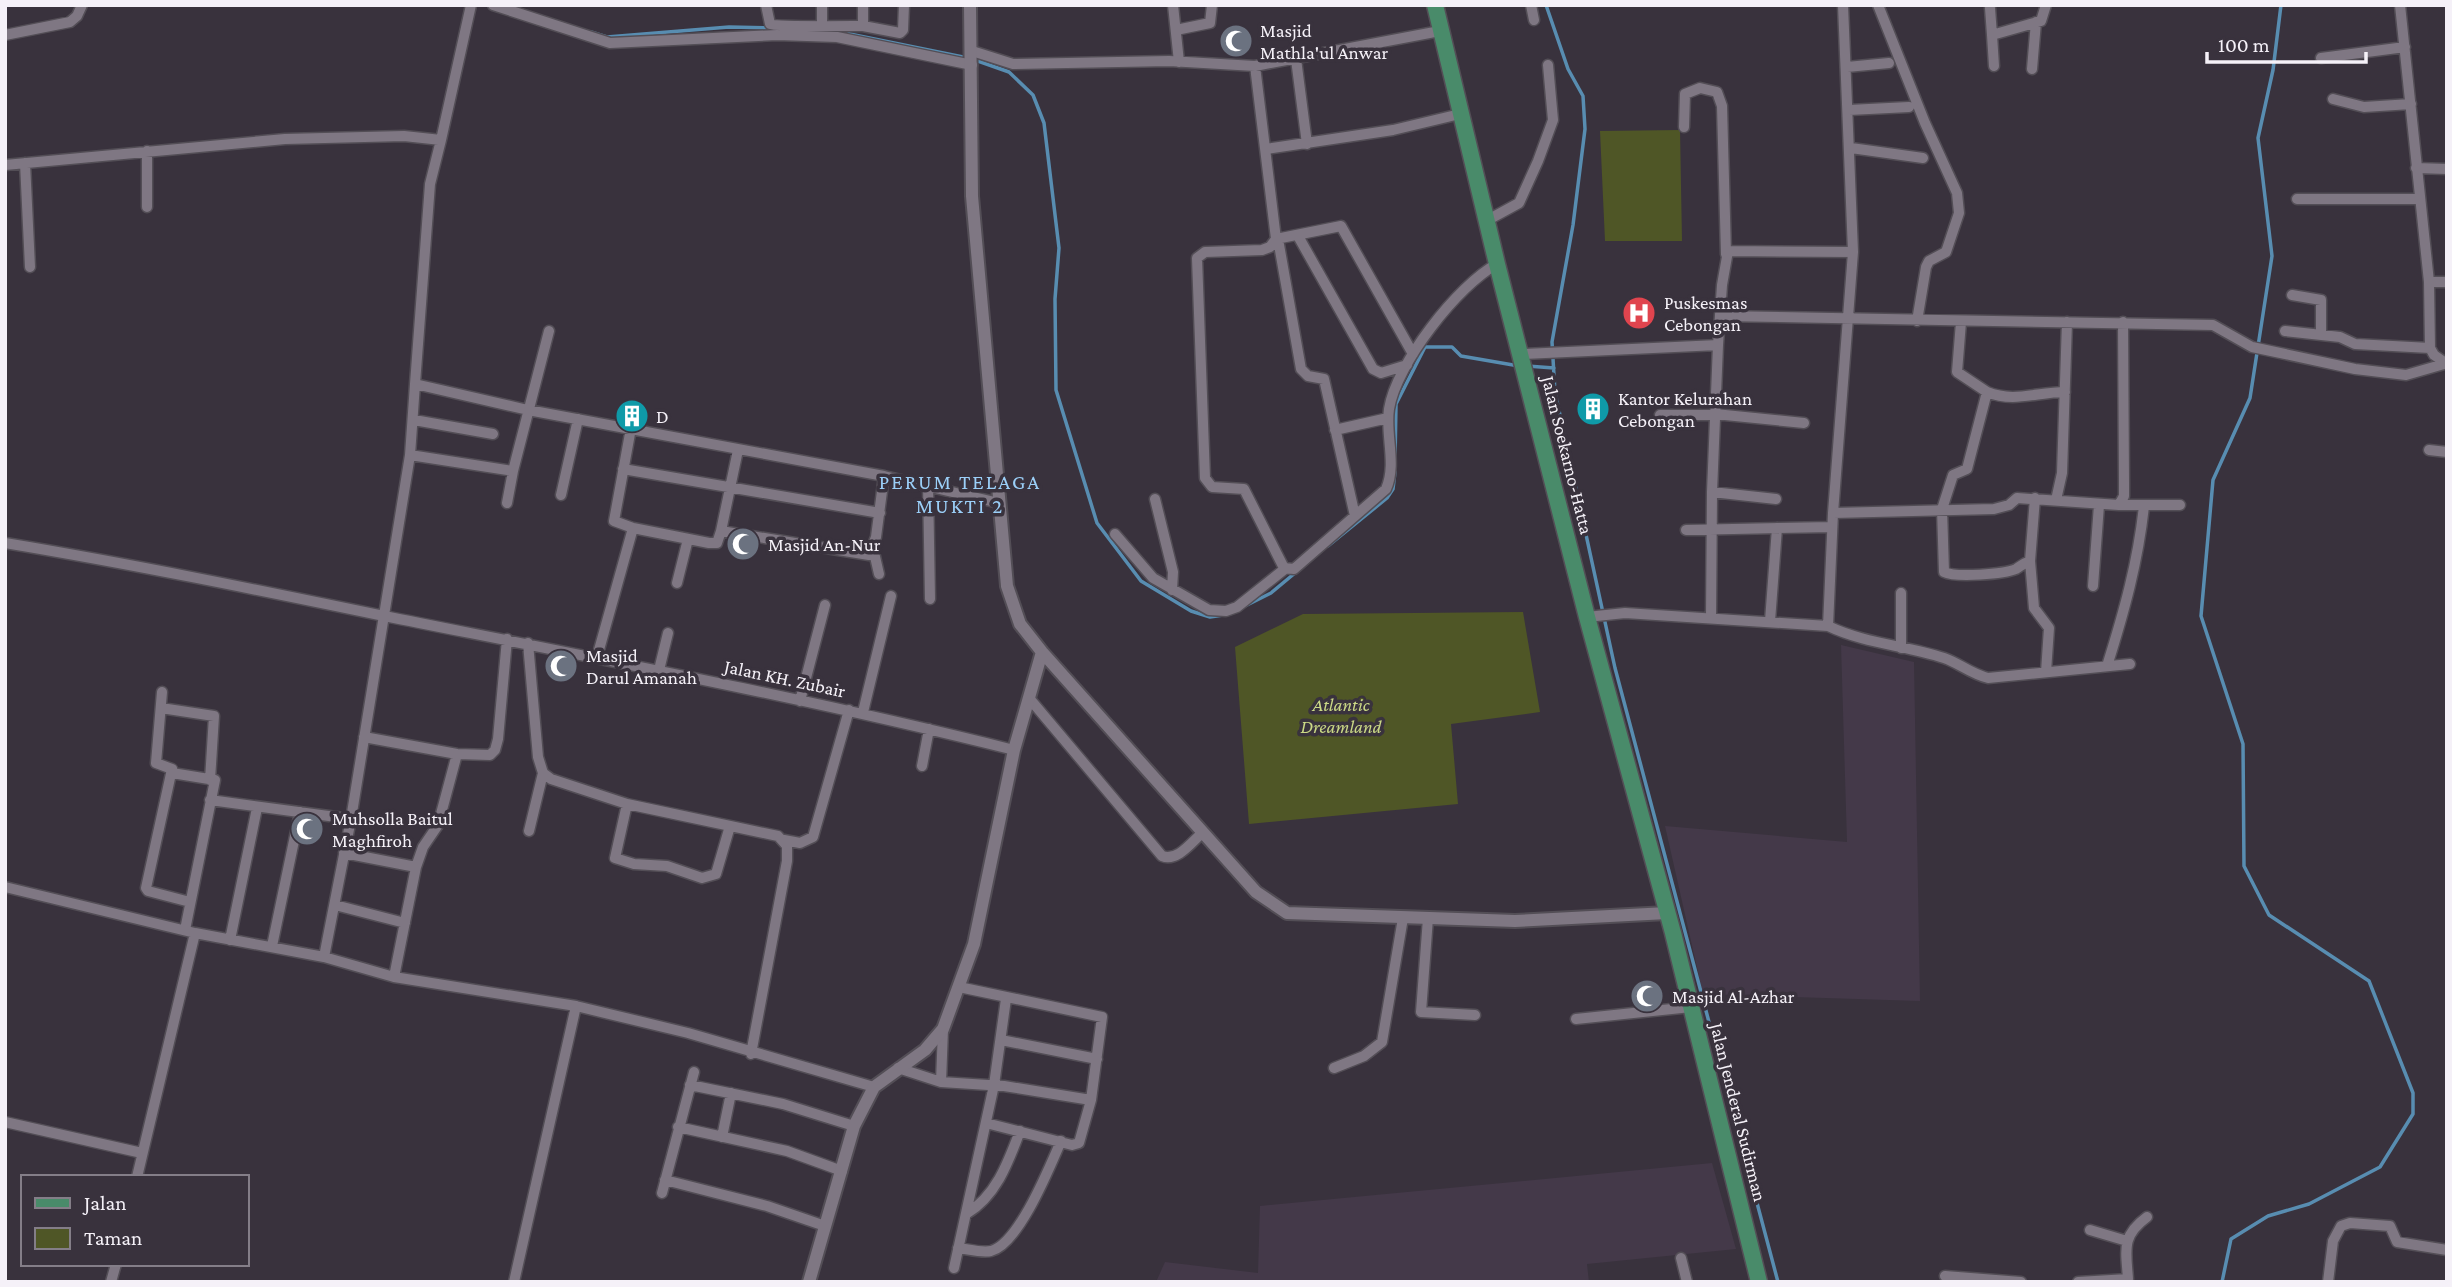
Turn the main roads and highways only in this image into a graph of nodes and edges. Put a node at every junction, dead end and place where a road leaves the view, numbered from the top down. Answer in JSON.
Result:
{"nodes":[{"id":1,"x":1435,"y":5,"type":"edge"},
{"id":2,"x":1667,"y":913,"type":"joint"},
{"id":3,"x":1759,"y":1282,"type":"edge"}],
"edges":[{"from":1,"to":2,"type":"main road","name":"Jalan Soekarno-Hatta"},
{"from":2,"to":3,"type":"main road","name":"Jalan Jenderal Sudirman"}]}
